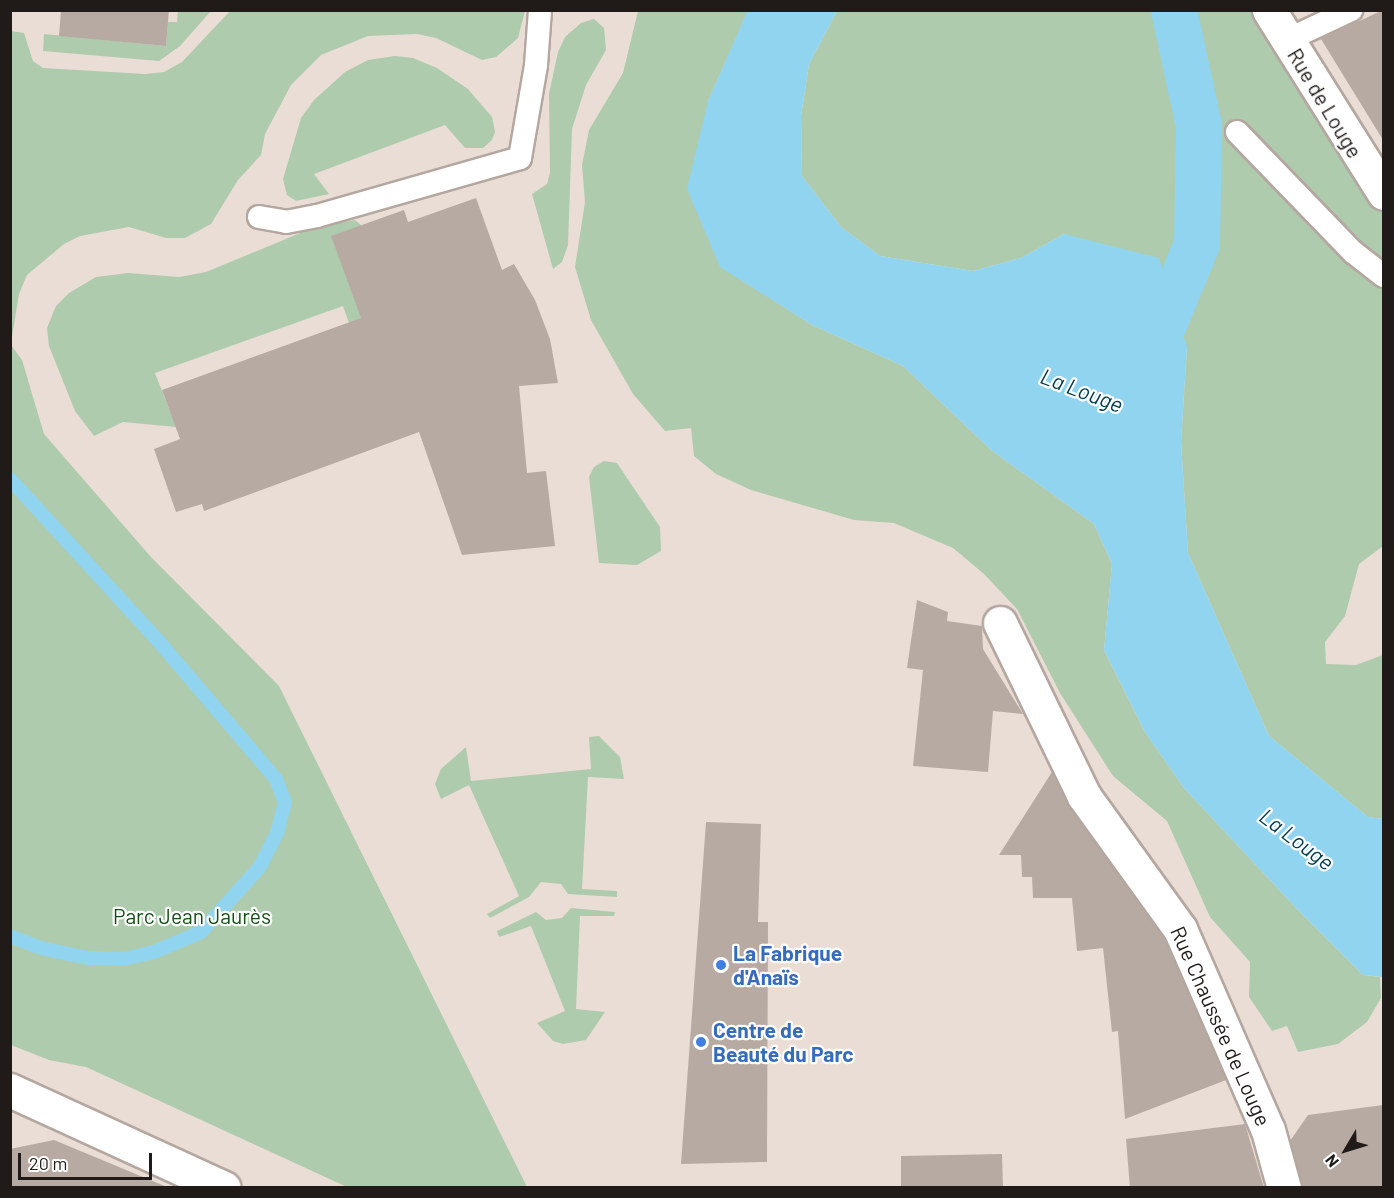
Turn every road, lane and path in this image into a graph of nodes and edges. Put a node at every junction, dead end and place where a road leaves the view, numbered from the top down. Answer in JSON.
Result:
{"nodes":[{"id":1,"x":540,"y":10,"type":"edge"},
{"id":2,"x":1269,"y":10,"type":"edge"},
{"id":3,"x":1351,"y":10,"type":"edge"},
{"id":4,"x":1287,"y":40,"type":"junction"},
{"id":5,"x":1237,"y":132,"type":"dead end"},
{"id":6,"x":1383,"y":193,"type":"edge"},
{"id":7,"x":260,"y":216,"type":"dead end"},
{"id":8,"x":1383,"y":276,"type":"edge"},
{"id":9,"x":1000,"y":623,"type":"dead end"},
{"id":10,"x":10,"y":1090,"type":"edge"},
{"id":11,"x":224,"y":1188,"type":"edge"},
{"id":12,"x":1284,"y":1188,"type":"edge"}],
"edges":[{"from":1,"to":7,"type":"lane"},
{"from":2,"to":4,"type":"street","name":"Rue de Louge"},
{"from":3,"to":4,"type":"lane"},
{"from":4,"to":6,"type":"street","name":"Rue de Louge"},
{"from":5,"to":8,"type":"lane"},
{"from":9,"to":12,"type":"street","name":"Rue Chaussée de Louge"},
{"from":10,"to":11,"type":"street"}]}
